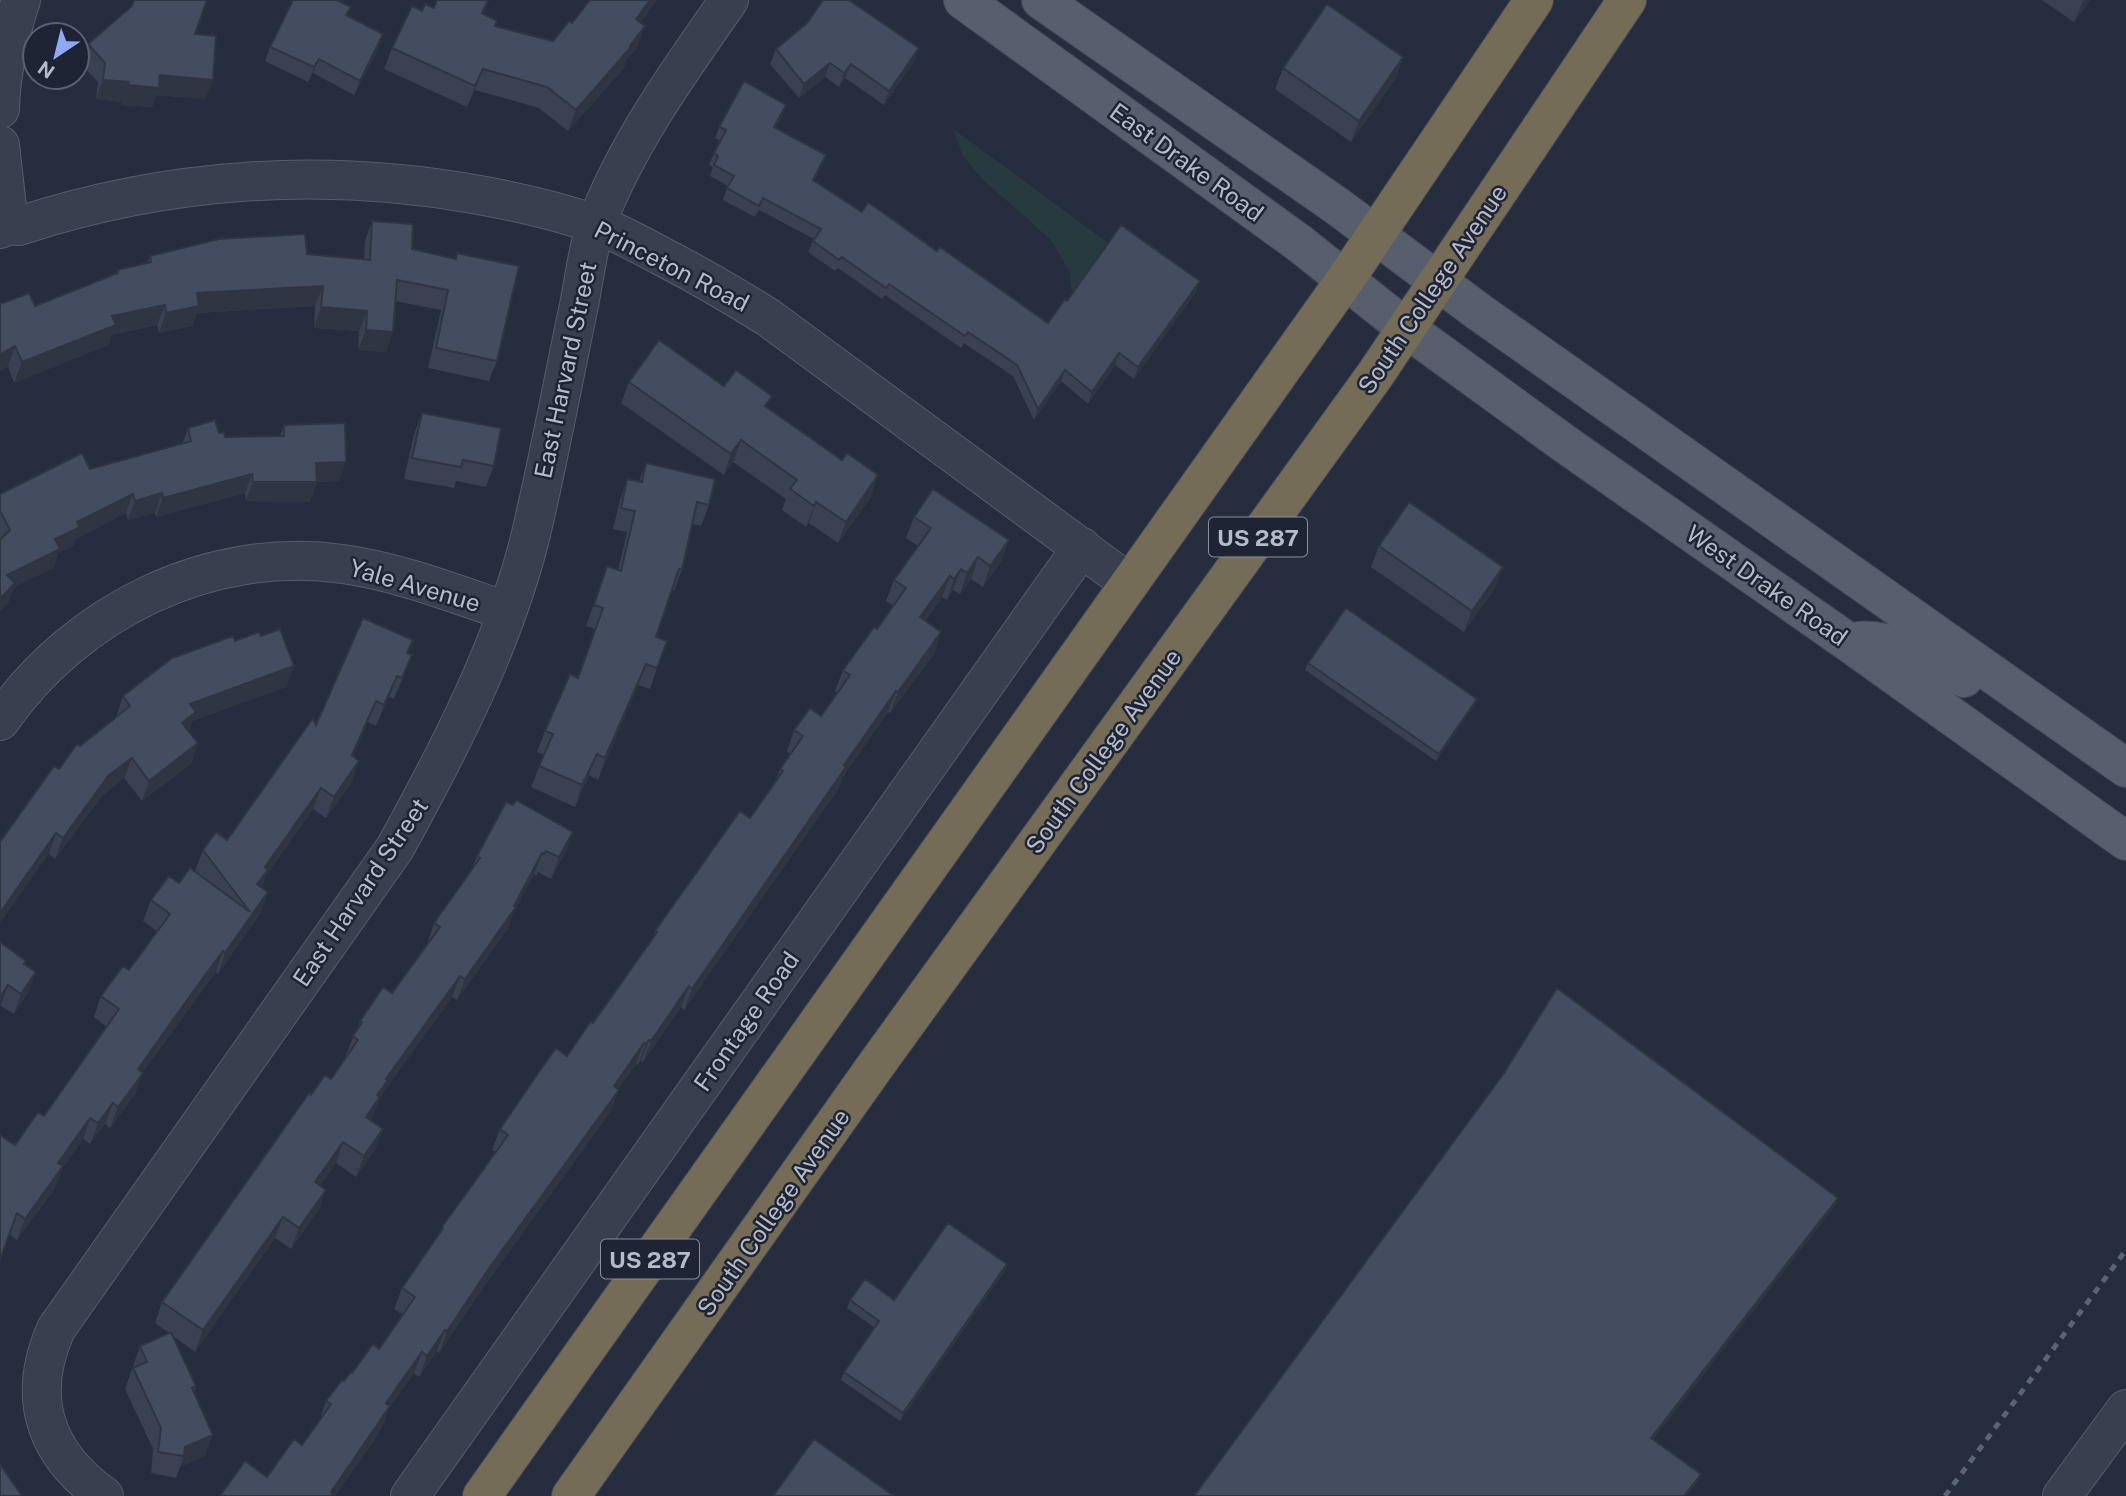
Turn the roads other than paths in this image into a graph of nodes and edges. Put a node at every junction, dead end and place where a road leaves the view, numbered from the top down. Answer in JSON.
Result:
{"nodes":[{"id":1,"x":21,"y":0,"type":"edge"},
{"id":2,"x":729,"y":0,"type":"edge"},
{"id":3,"x":963,"y":0,"type":"edge"},
{"id":4,"x":1041,"y":0,"type":"edge"},
{"id":5,"x":1534,"y":0,"type":"edge"},
{"id":6,"x":1627,"y":0,"type":"edge"},
{"id":7,"x":0,"y":109,"type":"edge"},
{"id":8,"x":0,"y":145,"type":"edge"},
{"id":9,"x":596,"y":224,"type":"junction"},
{"id":10,"x":4,"y":227,"type":"edge"},
{"id":11,"x":1375,"y":234,"type":"junction"},
{"id":12,"x":1345,"y":280,"type":"junction"},
{"id":13,"x":1437,"y":282,"type":"junction"},
{"id":14,"x":1407,"y":329,"type":"junction"},
{"id":15,"x":1711,"y":546,"type":"junction"},
{"id":16,"x":1082,"y":547,"type":"junction"},
{"id":17,"x":1129,"y":583,"type":"junction"},
{"id":18,"x":1877,"y":594,"type":"junction"},
{"id":19,"x":506,"y":611,"type":"junction"},
{"id":20,"x":1848,"y":642,"type":"junction"},
{"id":21,"x":0,"y":721,"type":"edge"},
{"id":22,"x":2067,"y":727,"type":"junction"},
{"id":23,"x":2126,"y":768,"type":"edge"},
{"id":24,"x":2126,"y":841,"type":"edge"},
{"id":25,"x":2126,"y":1409,"type":"edge"},
{"id":26,"x":104,"y":1496,"type":"edge"},
{"id":27,"x":410,"y":1496,"type":"edge"},
{"id":28,"x":482,"y":1496,"type":"edge"},
{"id":29,"x":571,"y":1496,"type":"edge"},
{"id":30,"x":2062,"y":1496,"type":"edge"}],
"edges":[{"from":1,"to":7,"type":"street"},
{"from":2,"to":9,"type":"street","name":"East Harvard Street"},
{"from":3,"to":12,"type":"main road","name":"East Drake Road"},
{"from":4,"to":11,"type":"main road","name":"East Drake Road"},
{"from":5,"to":11,"type":"highway","number":"US 287"},
{"from":6,"to":13,"type":"highway","name":"South College Avenue","number":"US 287"},
{"from":8,"to":10,"type":"street"},
{"from":9,"to":10,"type":"street","name":"Princeton Road"},
{"from":9,"to":16,"type":"street","name":"Princeton Road"},
{"from":9,"to":19,"type":"street","name":"East Harvard Street"},
{"from":11,"to":12,"type":"highway","number":"US 287"},
{"from":11,"to":13,"type":"main road","name":"East Drake Road"},
{"from":12,"to":14,"type":"main road","name":"East Drake Road"},
{"from":12,"to":17,"type":"highway","number":"US 287"},
{"from":13,"to":14,"type":"highway","name":"South College Avenue","number":"US 287"},
{"from":13,"to":18,"type":"main road"},
{"from":14,"to":15,"type":"main road","name":"West Drake Road"},
{"from":14,"to":29,"type":"highway","name":"South College Avenue","number":"US 287"},
{"from":15,"to":18,"type":"main road"},
{"from":15,"to":20,"type":"main road","name":"West Drake Road"},
{"from":16,"to":17,"type":"street","name":"Princeton Road"},
{"from":16,"to":27,"type":"street","name":"Frontage Road"},
{"from":17,"to":28,"type":"highway","number":"US 287"},
{"from":18,"to":22,"type":"main road"},
{"from":19,"to":21,"type":"street","name":"Yale Avenue"},
{"from":19,"to":26,"type":"street","name":"East Harvard Street"},
{"from":20,"to":22,"type":"main road"},
{"from":20,"to":24,"type":"main road","name":"West Drake Road"},
{"from":22,"to":23,"type":"main road"},
{"from":25,"to":30,"type":"street"}]}
